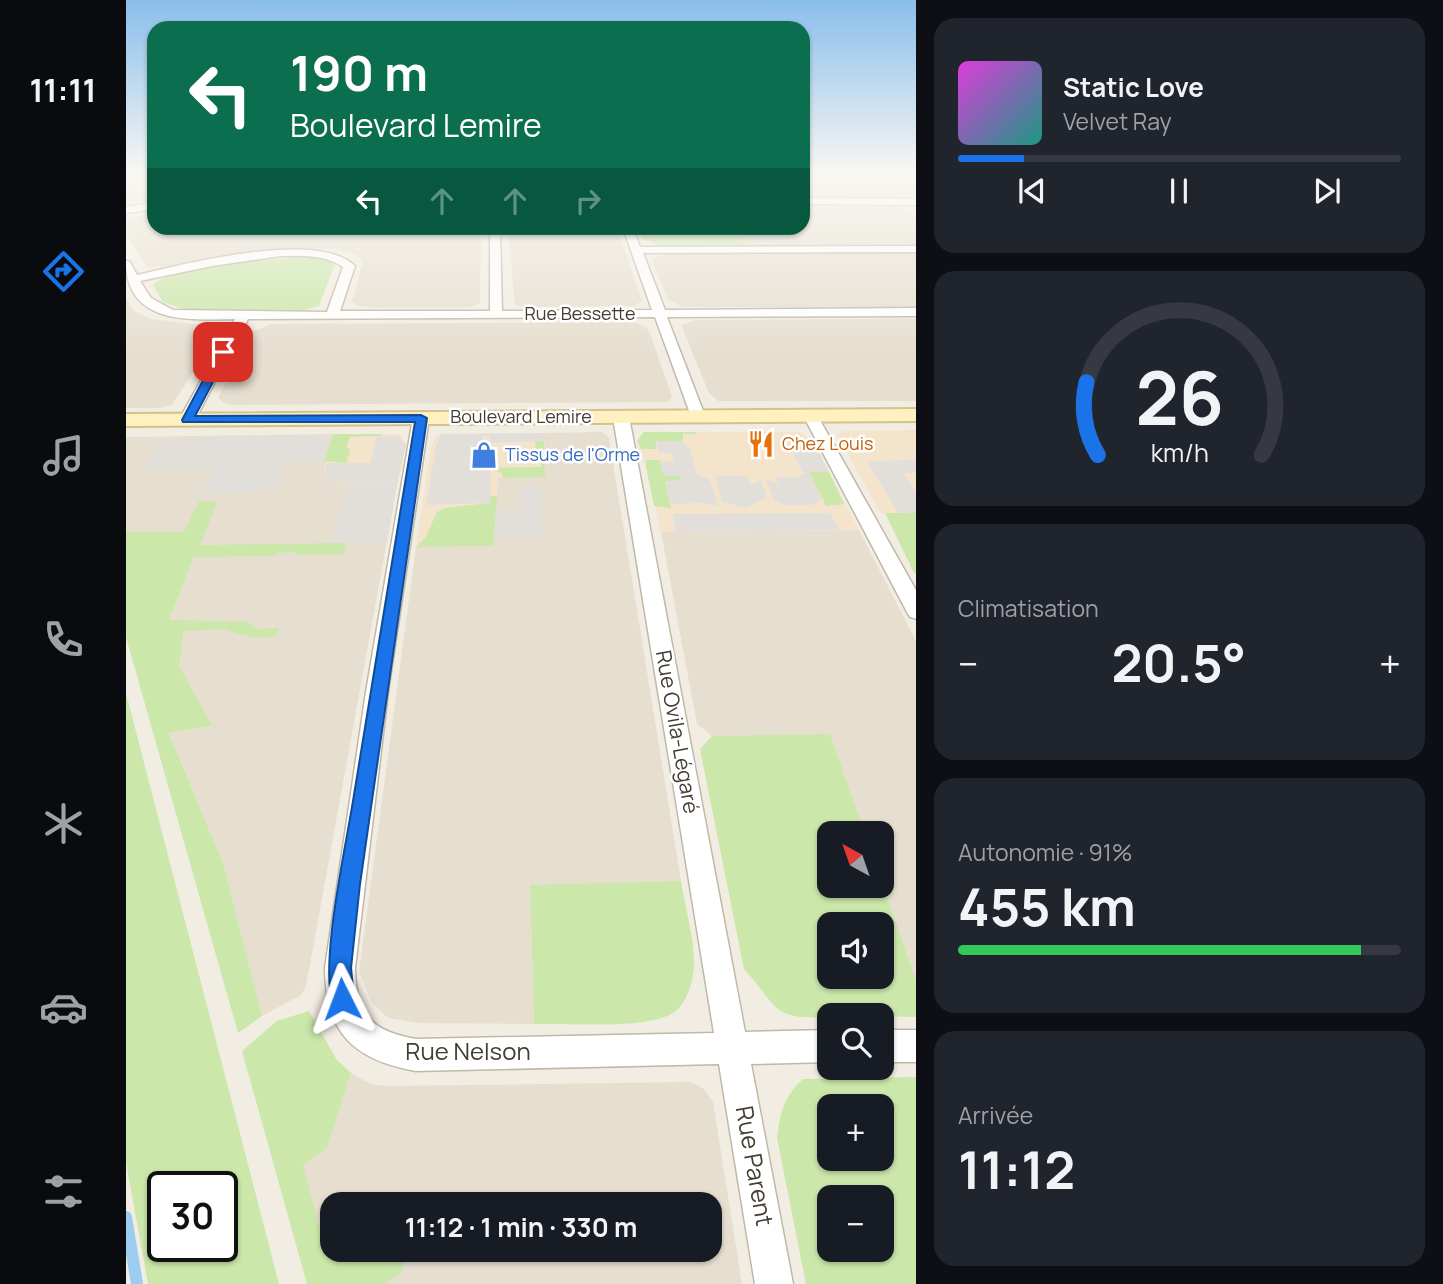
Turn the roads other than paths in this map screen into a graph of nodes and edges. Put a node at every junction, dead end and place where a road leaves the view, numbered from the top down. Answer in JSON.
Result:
{"nodes":[{"id":1,"x":495,"y":235,"type":"edge"},
{"id":2,"x":631,"y":235,"type":"edge"},
{"id":3,"x":916,"y":248,"type":"edge"},
{"id":4,"x":637,"y":250,"type":"junction"},
{"id":5,"x":126,"y":264,"type":"edge"},
{"id":6,"x":133,"y":279,"type":"junction"},
{"id":7,"x":916,"y":312,"type":"edge"},
{"id":8,"x":496,"y":314,"type":"junction"},
{"id":9,"x":660,"y":314,"type":"junction"},
{"id":10,"x":332,"y":316,"type":"junction"},
{"id":11,"x":243,"y":317,"type":"junction"},
{"id":12,"x":810,"y":415,"type":"junction"},
{"id":13,"x":916,"y":415,"type":"edge"},
{"id":14,"x":698,"y":416,"type":"junction"},
{"id":15,"x":621,"y":417,"type":"junction"},
{"id":16,"x":421,"y":418,"type":"junction"},
{"id":17,"x":187,"y":420,"type":"junction"},
{"id":18,"x":126,"y":421,"type":"edge"},
{"id":19,"x":916,"y":612,"type":"edge"},
{"id":20,"x":817,"y":1046,"type":"edge"},
{"id":21,"x":894,"y":1046,"type":"edge"},
{"id":22,"x":916,"y":1046,"type":"edge"},
{"id":23,"x":733,"y":1047,"type":"junction"},
{"id":24,"x":774,"y":1284,"type":"edge"}],
"edges":[{"from":1,"to":8,"type":"street"},
{"from":2,"to":4,"type":"street"},
{"from":3,"to":4,"type":"street"},
{"from":4,"to":9,"type":"street"},
{"from":5,"to":6,"type":"street","name":"Rue Bessette"},
{"from":6,"to":10,"type":"street"},
{"from":6,"to":11,"type":"street","name":"Rue Bessette"},
{"from":7,"to":9,"type":"street","name":"Rue Bessette"},
{"from":8,"to":9,"type":"street","name":"Rue Bessette"},
{"from":8,"to":10,"type":"street","name":"Rue Bessette"},
{"from":9,"to":14,"type":"street"},
{"from":10,"to":11,"type":"street","name":"Rue Bessette"},
{"from":11,"to":17,"type":"street"},
{"from":12,"to":13,"type":"main road","name":"Boulevard Lemire"},
{"from":12,"to":14,"type":"main road","name":"Boulevard Lemire"},
{"from":12,"to":19,"type":"street"},
{"from":14,"to":15,"type":"main road","name":"Boulevard Lemire"},
{"from":15,"to":16,"type":"main road","name":"Boulevard Lemire"},
{"from":15,"to":23,"type":"street","name":"Rue Ovila-Légaré"},
{"from":16,"to":17,"type":"main road","name":"Boulevard Lemire"},
{"from":16,"to":23,"type":"street","name":"Rue Nelson"},
{"from":17,"to":18,"type":"main road","name":"Boulevard Lemire"},
{"from":20,"to":23,"type":"street","name":"Rue Nelson"},
{"from":21,"to":22,"type":"street"},
{"from":23,"to":24,"type":"street","name":"Rue Parent"}]}
